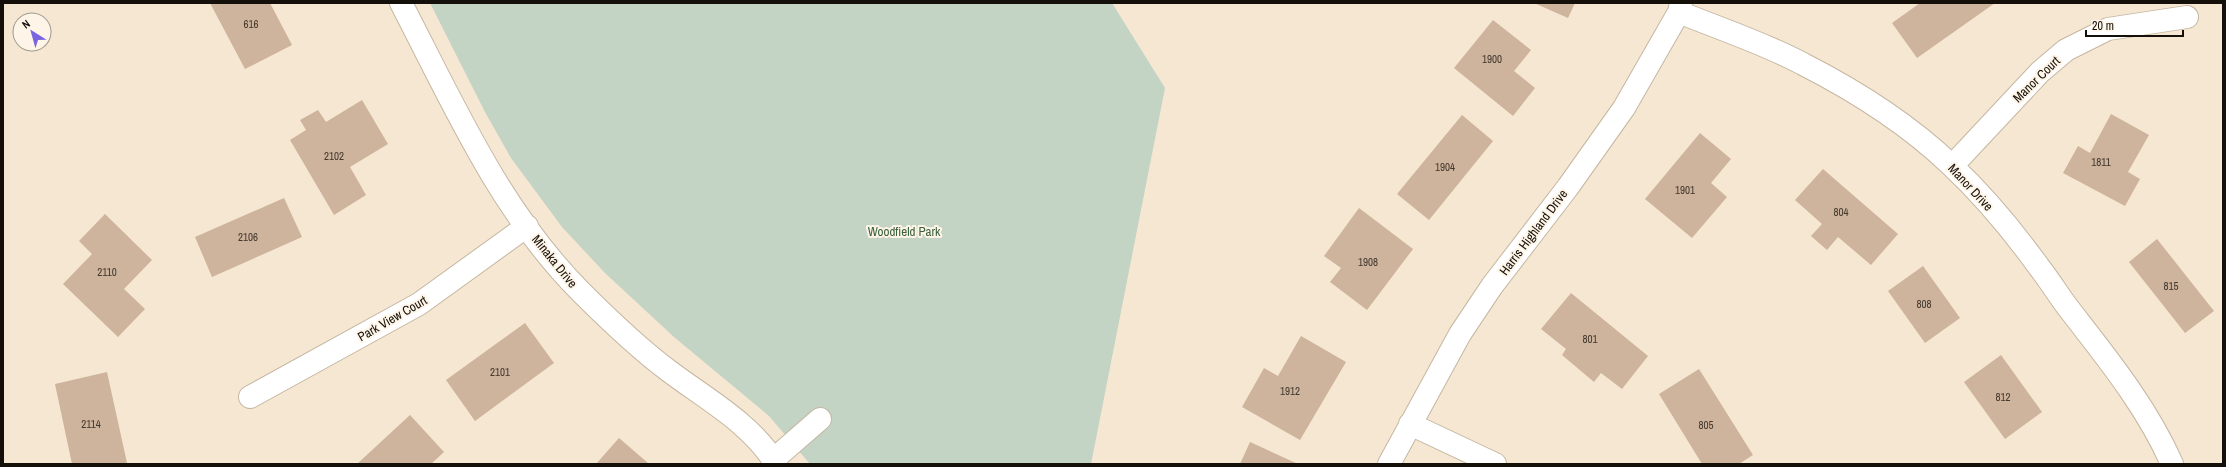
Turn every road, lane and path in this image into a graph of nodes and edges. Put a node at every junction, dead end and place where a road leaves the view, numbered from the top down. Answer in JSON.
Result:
{"nodes":[{"id":1,"x":401,"y":3,"type":"edge"},
{"id":2,"x":1680,"y":7,"type":"edge"},
{"id":3,"x":2187,"y":17,"type":"dead end"},
{"id":4,"x":1952,"y":166,"type":"junction"},
{"id":5,"x":526,"y":226,"type":"junction"},
{"id":6,"x":250,"y":397,"type":"dead end"},
{"id":7,"x":820,"y":419,"type":"dead end"},
{"id":8,"x":1410,"y":424,"type":"junction"},
{"id":9,"x":775,"y":462,"type":"edge"},
{"id":10,"x":1389,"y":464,"type":"edge"},
{"id":11,"x":1495,"y":464,"type":"edge"},
{"id":12,"x":2172,"y":464,"type":"edge"}],
"edges":[{"from":1,"to":5,"type":"street","name":"Minaka Drive"},
{"from":2,"to":4,"type":"street","name":"Manor Drive"},
{"from":2,"to":8,"type":"street","name":"Harris Highland Drive"},
{"from":3,"to":4,"type":"street","name":"Manor Court"},
{"from":4,"to":12,"type":"street","name":"Manor Drive"},
{"from":5,"to":6,"type":"street","name":"Park View Court"},
{"from":5,"to":9,"type":"street","name":"Minaka Drive"},
{"from":7,"to":9,"type":"street"},
{"from":8,"to":10,"type":"street","name":"Harris Highland Drive"},
{"from":8,"to":11,"type":"street"}]}
